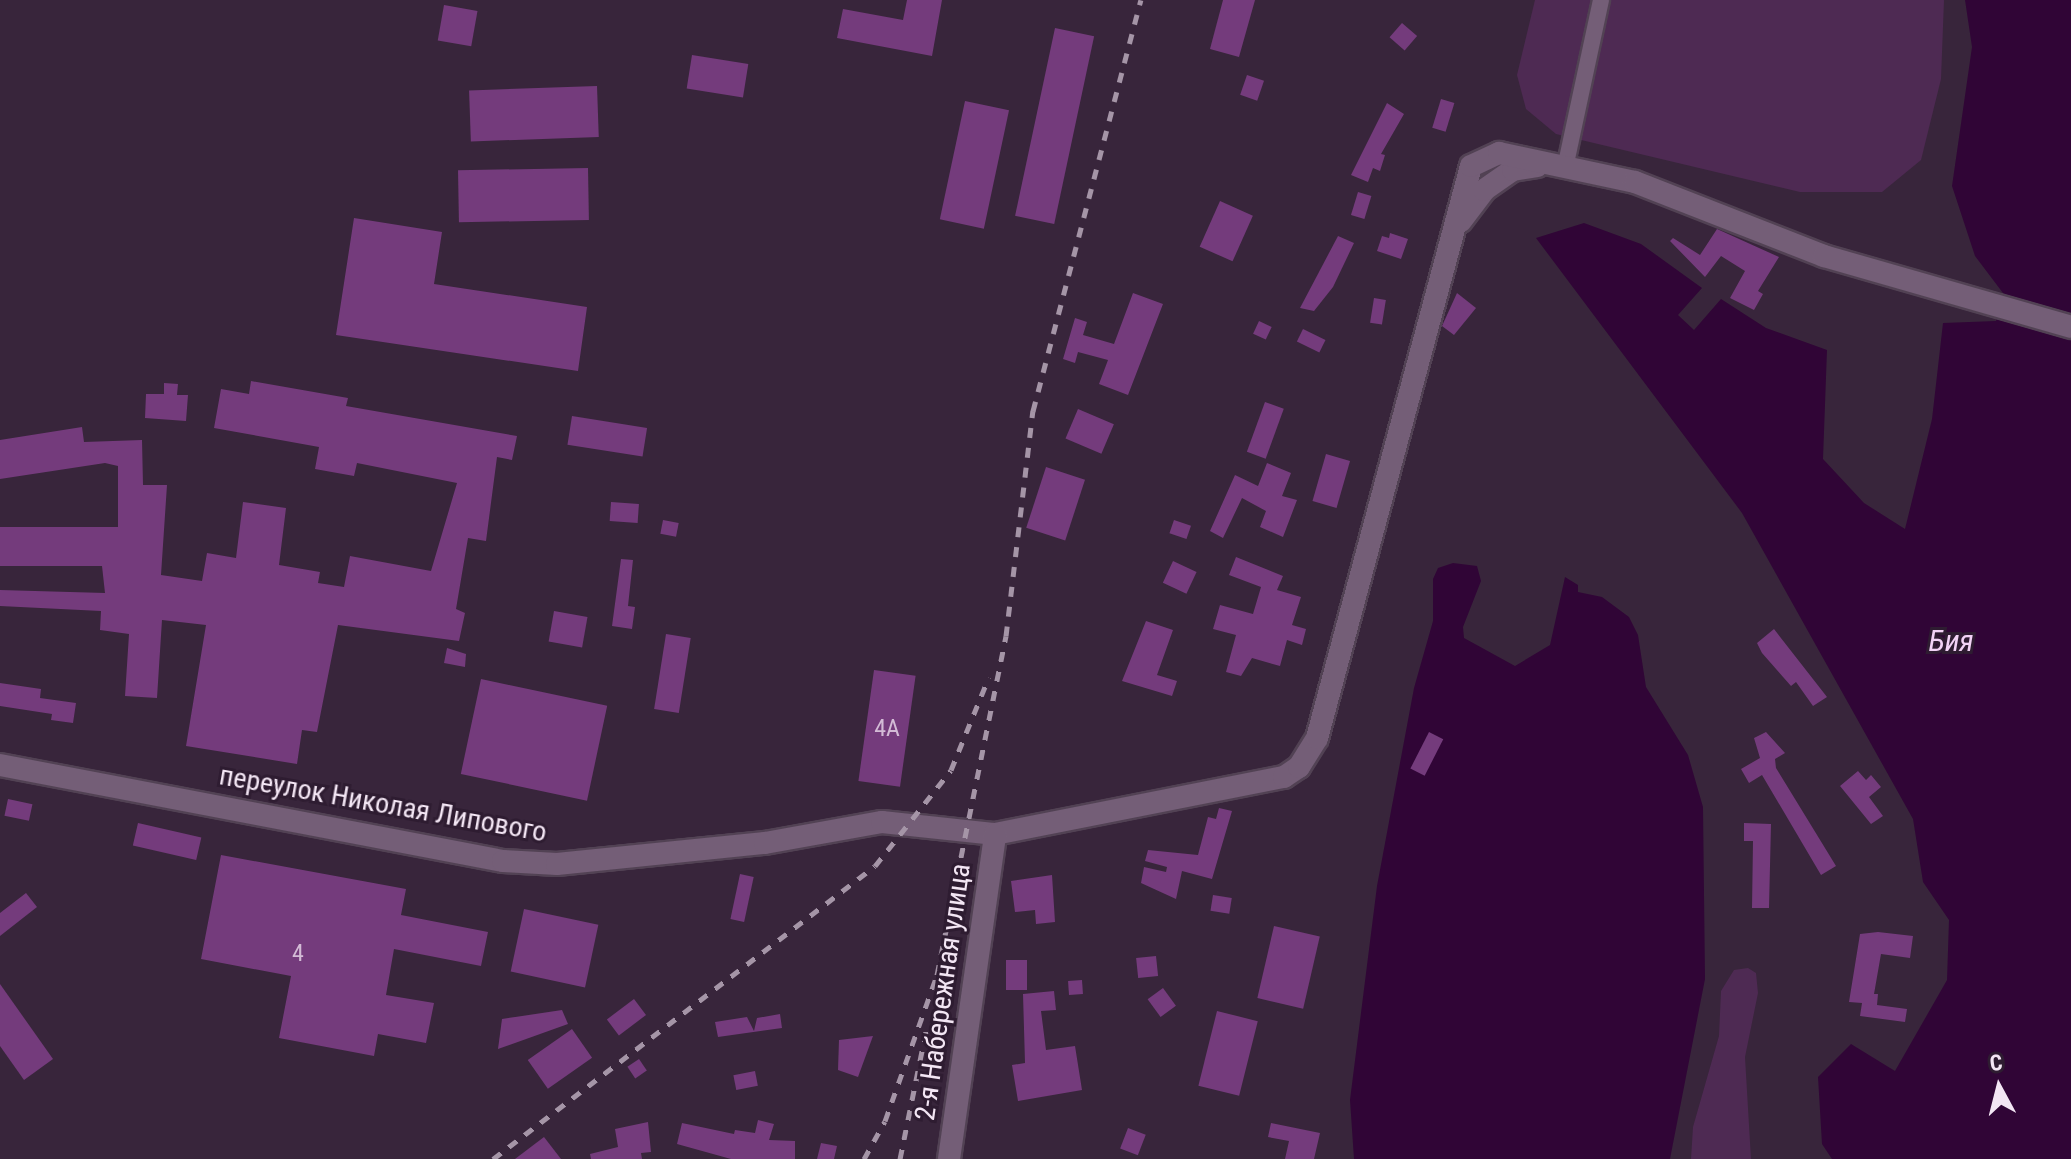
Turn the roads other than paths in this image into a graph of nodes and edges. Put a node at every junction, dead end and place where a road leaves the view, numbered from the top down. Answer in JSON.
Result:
{"nodes":[{"id":1,"x":1601,"y":0,"type":"edge"},
{"id":2,"x":1555,"y":166,"type":"junction"},
{"id":3,"x":2071,"y":327,"type":"edge"},
{"id":4,"x":0,"y":765,"type":"edge"},
{"id":5,"x":995,"y":834,"type":"junction"},
{"id":6,"x":949,"y":1159,"type":"edge"}],
"edges":[{"from":1,"to":2,"type":"street"},
{"from":2,"to":3,"type":"street"},
{"from":2,"to":5,"type":"street","name":"переулок Николая Липового"},
{"from":4,"to":5,"type":"street","name":"переулок Николая Липового"},
{"from":5,"to":6,"type":"street","name":"2-я Набережная улица"}]}
